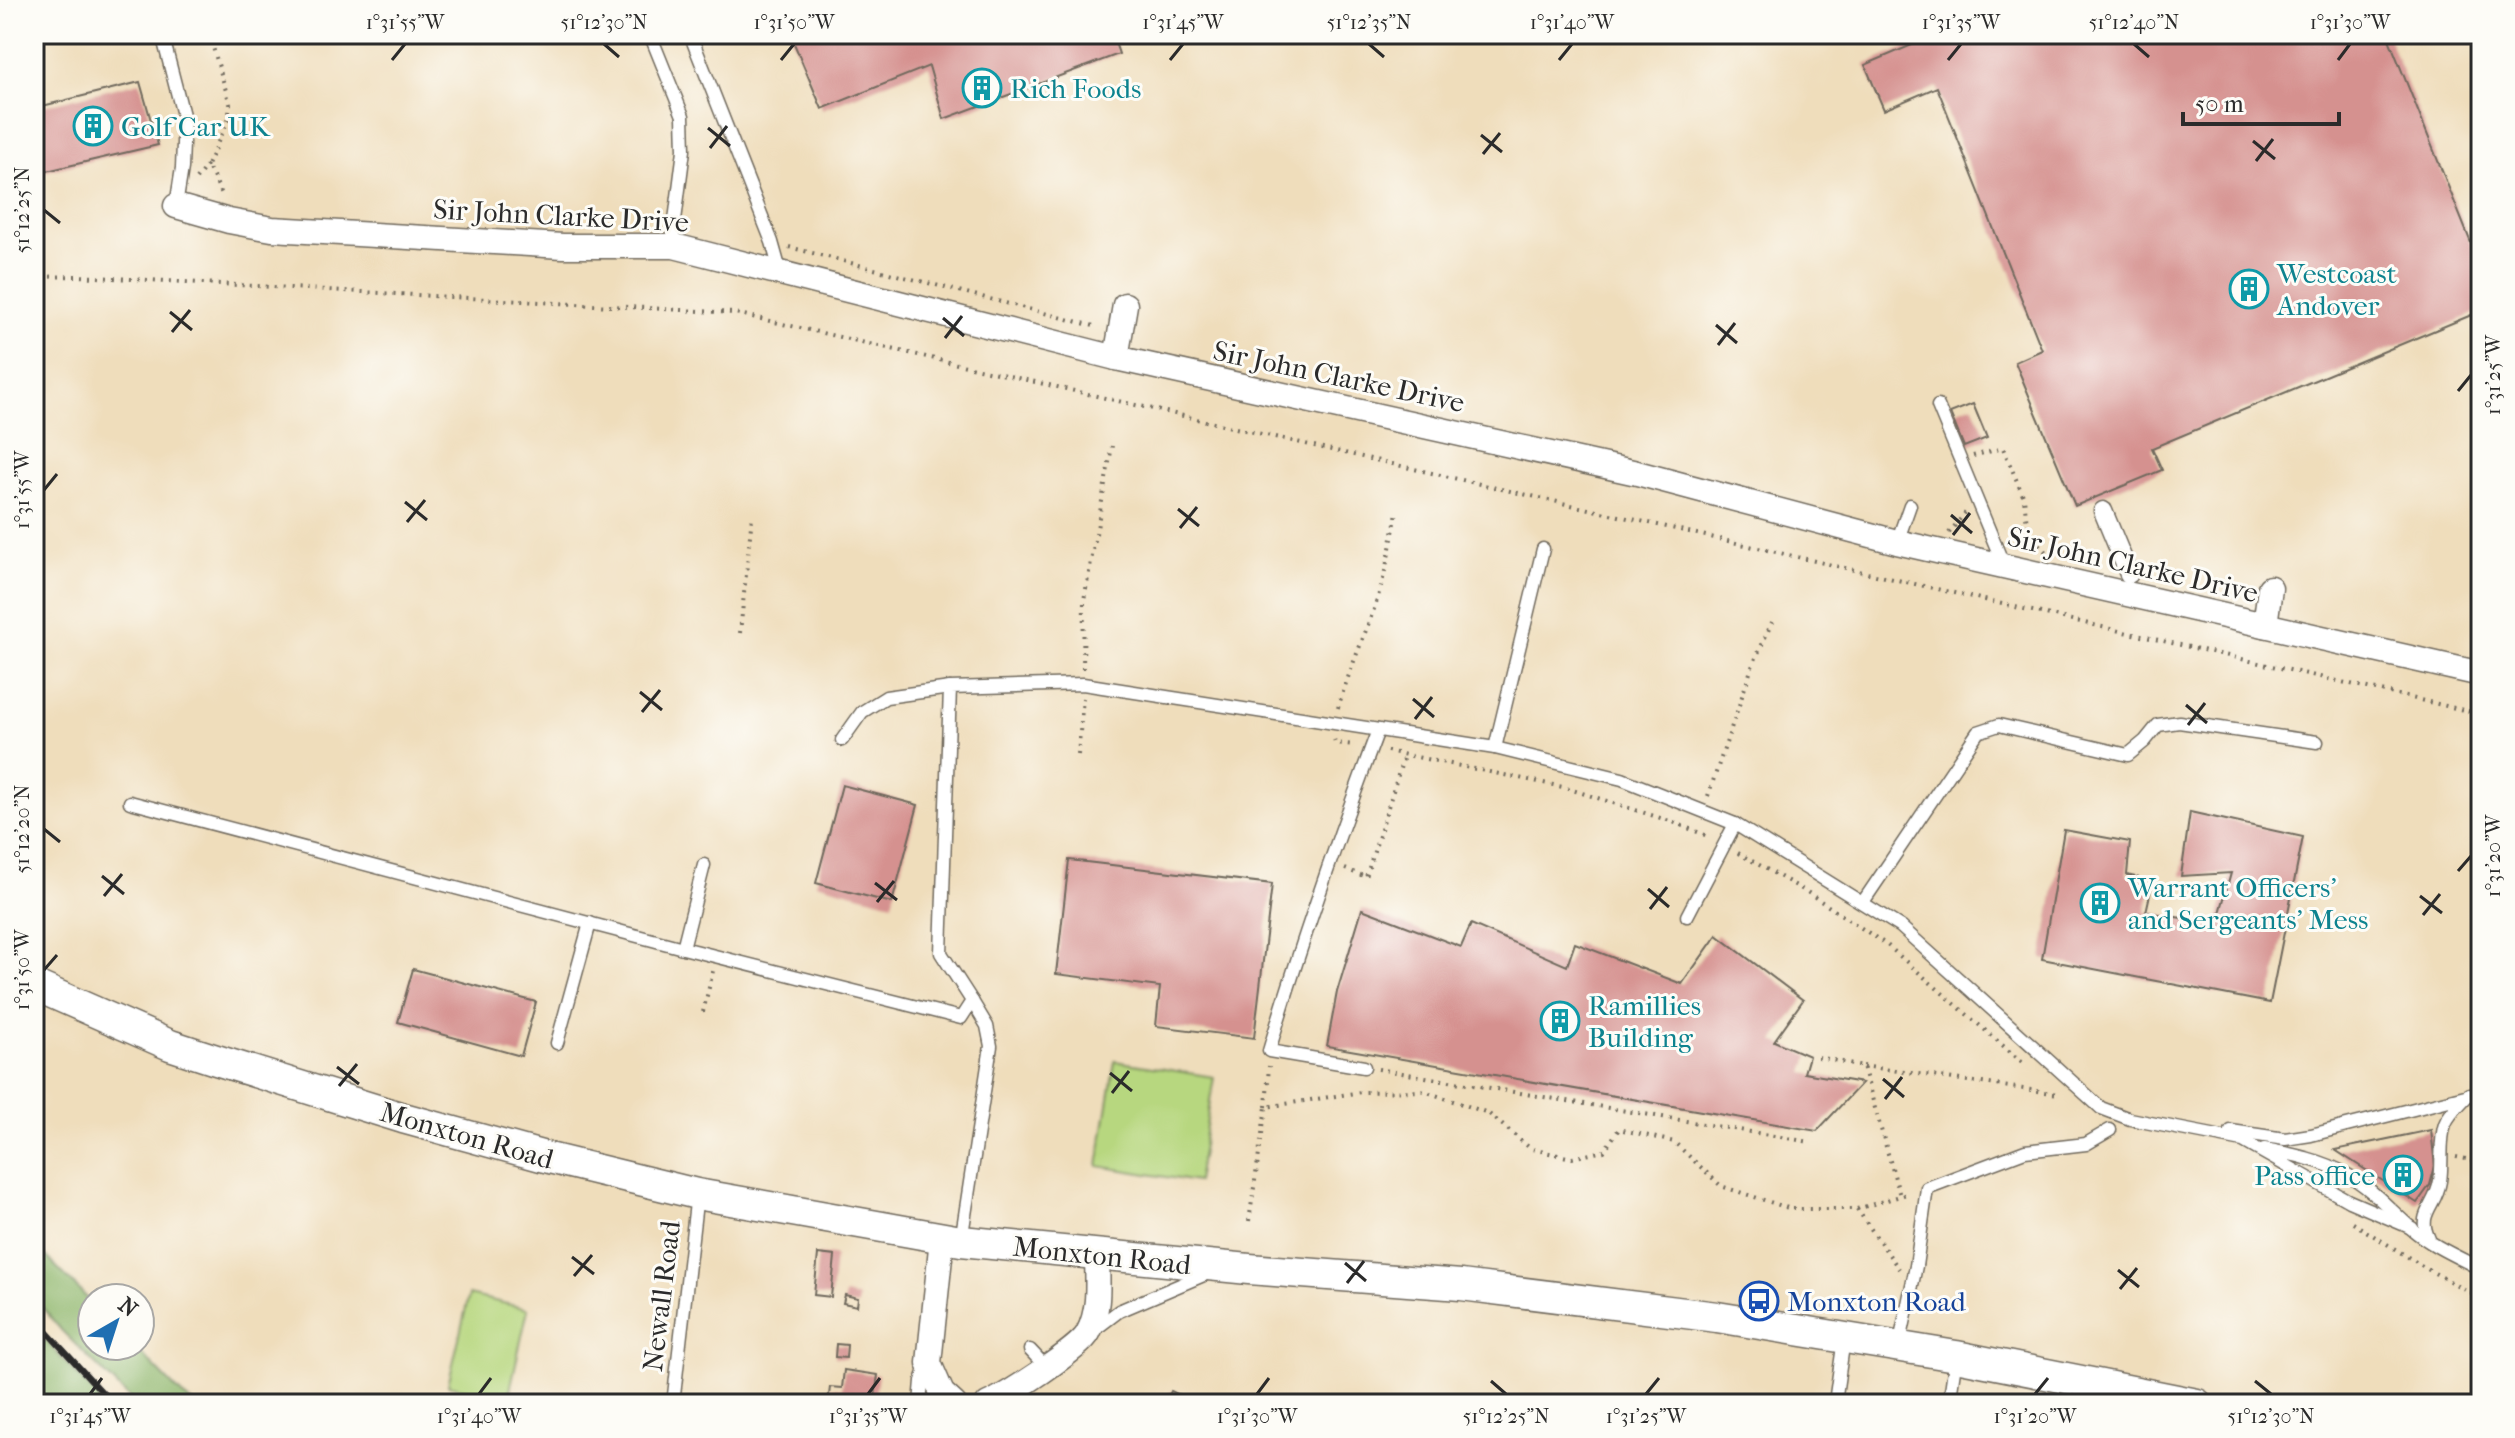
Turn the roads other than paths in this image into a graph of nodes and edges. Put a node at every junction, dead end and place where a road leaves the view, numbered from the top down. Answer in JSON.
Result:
{"nodes":[{"id":1,"x":162,"y":34,"type":"edge"},
{"id":2,"x":650,"y":34,"type":"edge"},
{"id":3,"x":690,"y":34,"type":"edge"},
{"id":4,"x":176,"y":206,"type":"joint"},
{"id":5,"x":674,"y":241,"type":"junction"},
{"id":6,"x":781,"y":274,"type":"junction"},
{"id":7,"x":1125,"y":305,"type":"dead end"},
{"id":8,"x":1116,"y":358,"type":"junction"},
{"id":9,"x":1938,"y":406,"type":"dead end"},
{"id":10,"x":1910,"y":505,"type":"dead end"},
{"id":11,"x":2103,"y":511,"type":"dead end"},
{"id":12,"x":1897,"y":542,"type":"junction"},
{"id":13,"x":1543,"y":549,"type":"dead end"},
{"id":14,"x":2004,"y":566,"type":"junction"},
{"id":15,"x":2129,"y":574,"type":"dead end"},
{"id":16,"x":2270,"y":588,"type":"dead end"},
{"id":17,"x":2265,"y":625,"type":"junction"},
{"id":18,"x":2481,"y":674,"type":"edge"},
{"id":19,"x":950,"y":688,"type":"junction"},
{"id":20,"x":1378,"y":730,"type":"junction"},
{"id":21,"x":842,"y":740,"type":"dead end"},
{"id":22,"x":2317,"y":742,"type":"dead end"},
{"id":23,"x":1495,"y":748,"type":"junction"},
{"id":24,"x":130,"y":802,"type":"dead end"},
{"id":25,"x":1735,"y":824,"type":"junction"},
{"id":26,"x":704,"y":865,"type":"dead end"},
{"id":27,"x":1863,"y":902,"type":"junction"},
{"id":28,"x":1687,"y":916,"type":"dead end"},
{"id":29,"x":590,"y":923,"type":"junction"},
{"id":30,"x":683,"y":948,"type":"junction"},
{"id":31,"x":34,"y":985,"type":"edge"},
{"id":32,"x":972,"y":1001,"type":"junction"},
{"id":33,"x":557,"y":1043,"type":"dead end"},
{"id":34,"x":1364,"y":1067,"type":"road end"},
{"id":35,"x":2475,"y":1093,"type":"edge"},
{"id":36,"x":2152,"y":1124,"type":"junction"},
{"id":37,"x":2110,"y":1130,"type":"dead end"},
{"id":38,"x":2255,"y":1148,"type":"junction"},
{"id":39,"x":697,"y":1194,"type":"junction"},
{"id":40,"x":2412,"y":1228,"type":"junction"},
{"id":41,"x":951,"y":1239,"type":"junction"},
{"id":42,"x":2431,"y":1242,"type":"junction"},
{"id":43,"x":1097,"y":1254,"type":"junction"},
{"id":44,"x":1249,"y":1269,"type":"junction"},
{"id":45,"x":2481,"y":1269,"type":"edge"},
{"id":46,"x":1088,"y":1336,"type":"junction"},
{"id":47,"x":1844,"y":1339,"type":"junction"},
{"id":48,"x":1899,"y":1347,"type":"junction"},
{"id":49,"x":1956,"y":1356,"type":"junction"},
{"id":50,"x":929,"y":1363,"type":"junction"},
{"id":51,"x":1836,"y":1395,"type":"dead end"},
{"id":52,"x":998,"y":1402,"type":"edge"},
{"id":53,"x":673,"y":1404,"type":"edge"},
{"id":54,"x":920,"y":1404,"type":"edge"},
{"id":55,"x":954,"y":1404,"type":"edge"},
{"id":56,"x":1949,"y":1404,"type":"edge"},
{"id":57,"x":2197,"y":1404,"type":"edge"}],
"edges":[{"from":1,"to":4,"type":"lane"},
{"from":2,"to":5,"type":"lane"},
{"from":3,"to":6,"type":"lane"},
{"from":4,"to":5,"type":"street","name":"Sir John Clarke Drive"},
{"from":5,"to":6,"type":"street","name":"Sir John Clarke Drive"},
{"from":6,"to":8,"type":"street","name":"Sir John Clarke Drive"},
{"from":7,"to":8,"type":"street"},
{"from":8,"to":12,"type":"street","name":"Sir John Clarke Drive"},
{"from":9,"to":14,"type":"lane"},
{"from":10,"to":12,"type":"lane"},
{"from":11,"to":15,"type":"street"},
{"from":12,"to":14,"type":"street","name":"Sir John Clarke Drive"},
{"from":13,"to":23,"type":"lane"},
{"from":14,"to":17,"type":"street","name":"Sir John Clarke Drive"},
{"from":16,"to":17,"type":"street"},
{"from":17,"to":18,"type":"street","name":"Sir John Clarke Drive"},
{"from":19,"to":20,"type":"lane"},
{"from":19,"to":21,"type":"lane"},
{"from":19,"to":32,"type":"lane"},
{"from":20,"to":23,"type":"lane"},
{"from":20,"to":34,"type":"lane"},
{"from":22,"to":27,"type":"lane"},
{"from":23,"to":25,"type":"lane"},
{"from":24,"to":29,"type":"lane"},
{"from":25,"to":27,"type":"lane"},
{"from":25,"to":28,"type":"lane"},
{"from":26,"to":30,"type":"lane"},
{"from":27,"to":36,"type":"lane"},
{"from":29,"to":30,"type":"lane"},
{"from":29,"to":33,"type":"lane"},
{"from":30,"to":32,"type":"lane"},
{"from":31,"to":39,"type":"street","name":"Monxton Road"},
{"from":32,"to":41,"type":"lane"},
{"from":35,"to":36,"type":"lane"},
{"from":35,"to":42,"type":"lane"},
{"from":36,"to":38,"type":"lane"},
{"from":37,"to":48,"type":"lane"},
{"from":38,"to":40,"type":"lane"},
{"from":38,"to":40,"type":"lane"},
{"from":39,"to":41,"type":"street","name":"Monxton Road"},
{"from":39,"to":53,"type":"lane","name":"Newall Road"},
{"from":40,"to":42,"type":"lane"},
{"from":41,"to":43,"type":"street","name":"Monxton Road"},
{"from":41,"to":50,"type":"street"},
{"from":42,"to":45,"type":"lane"},
{"from":43,"to":44,"type":"street","name":"Monxton Road"},
{"from":43,"to":46,"type":"street"},
{"from":44,"to":46,"type":"lane"},
{"from":44,"to":47,"type":"street","name":"Monxton Road"},
{"from":46,"to":52,"type":"street"},
{"from":47,"to":48,"type":"street","name":"Monxton Road"},
{"from":47,"to":51,"type":"lane"},
{"from":48,"to":49,"type":"street","name":"Monxton Road"},
{"from":49,"to":56,"type":"lane"},
{"from":49,"to":57,"type":"street","name":"Monxton Road"},
{"from":50,"to":54,"type":"lane"},
{"from":50,"to":55,"type":"street"}]}
